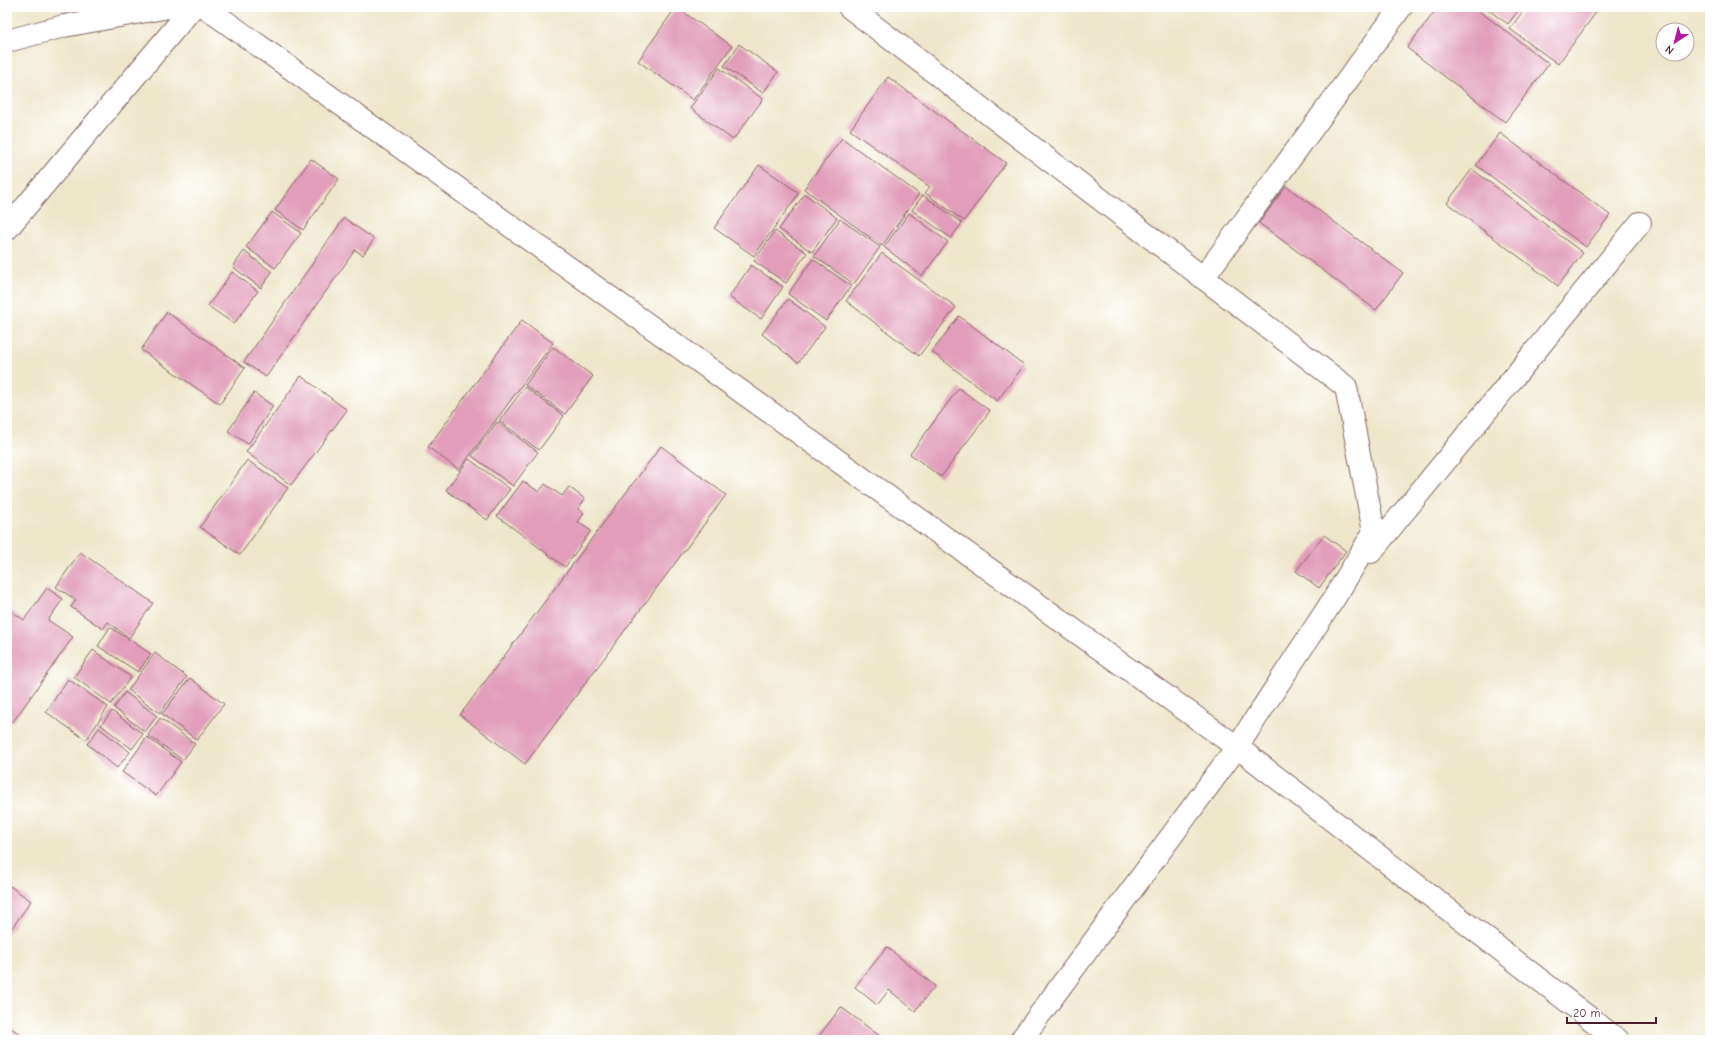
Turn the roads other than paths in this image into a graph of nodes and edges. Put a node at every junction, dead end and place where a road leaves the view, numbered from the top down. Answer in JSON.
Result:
{"nodes":[{"id":1,"x":169,"y":7,"type":"edge"},
{"id":2,"x":194,"y":7,"type":"edge"},
{"id":3,"x":205,"y":7,"type":"edge"},
{"id":4,"x":849,"y":7,"type":"edge"},
{"id":5,"x":1401,"y":7,"type":"edge"},
{"id":6,"x":7,"y":41,"type":"edge"},
{"id":7,"x":1640,"y":223,"type":"dead end"},
{"id":8,"x":7,"y":229,"type":"edge"},
{"id":9,"x":1203,"y":278,"type":"junction"},
{"id":10,"x":1335,"y":597,"type":"junction"},
{"id":11,"x":1237,"y":747,"type":"junction"},
{"id":12,"x":1021,"y":1040,"type":"edge"},
{"id":13,"x":1618,"y":1040,"type":"edge"}],
"edges":[{"from":1,"to":6,"type":"street"},
{"from":2,"to":8,"type":"street"},
{"from":3,"to":11,"type":"street"},
{"from":4,"to":9,"type":"street"},
{"from":5,"to":9,"type":"street"},
{"from":7,"to":10,"type":"street"},
{"from":9,"to":10,"type":"street"},
{"from":10,"to":11,"type":"street"},
{"from":11,"to":12,"type":"street"},
{"from":11,"to":13,"type":"street"}]}
